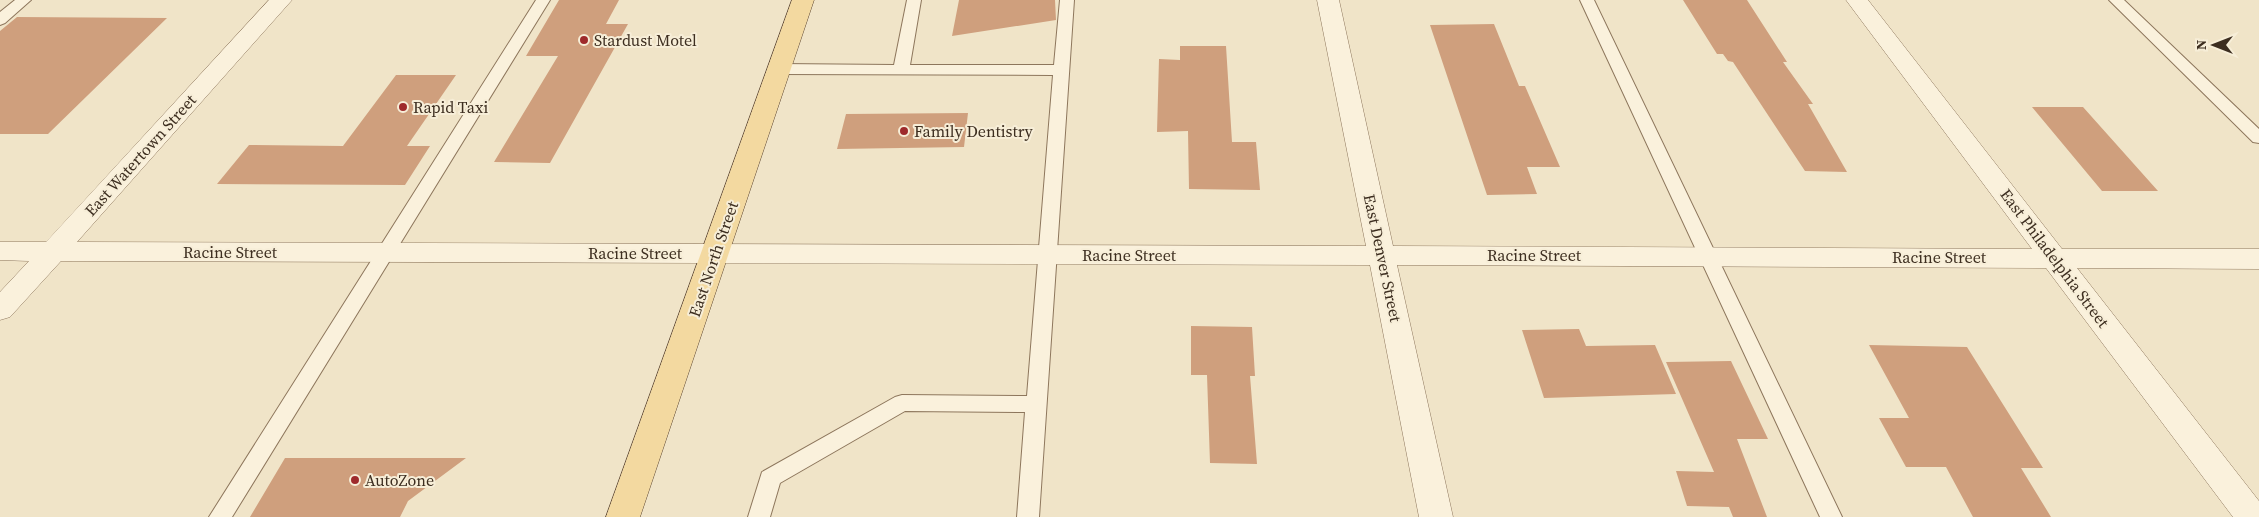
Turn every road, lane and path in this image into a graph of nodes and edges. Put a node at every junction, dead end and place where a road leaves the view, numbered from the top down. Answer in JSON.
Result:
{"nodes":[{"id":1,"x":24,"y":0,"type":"edge"},
{"id":2,"x":281,"y":0,"type":"edge"},
{"id":3,"x":542,"y":0,"type":"edge"},
{"id":4,"x":803,"y":0,"type":"edge"},
{"id":5,"x":914,"y":0,"type":"edge"},
{"id":6,"x":1067,"y":0,"type":"edge"},
{"id":7,"x":1328,"y":0,"type":"edge"},
{"id":8,"x":1587,"y":0,"type":"edge"},
{"id":9,"x":1857,"y":0,"type":"edge"},
{"id":10,"x":2116,"y":0,"type":"edge"},
{"id":11,"x":0,"y":20,"type":"edge"},
{"id":12,"x":779,"y":69,"type":"junction"},
{"id":13,"x":901,"y":70,"type":"junction"},
{"id":14,"x":1062,"y":70,"type":"junction"},
{"id":15,"x":2259,"y":138,"type":"edge"},
{"id":16,"x":0,"y":251,"type":"edge"},
{"id":17,"x":53,"y":252,"type":"junction"},
{"id":18,"x":384,"y":253,"type":"junction"},
{"id":19,"x":714,"y":254,"type":"junction"},
{"id":20,"x":1048,"y":255,"type":"junction"},
{"id":21,"x":1383,"y":256,"type":"junction"},
{"id":22,"x":1706,"y":256,"type":"junction"},
{"id":23,"x":2054,"y":257,"type":"junction"},
{"id":24,"x":2259,"y":259,"type":"edge"},
{"id":25,"x":0,"y":310,"type":"edge"},
{"id":26,"x":1036,"y":404,"type":"junction"},
{"id":27,"x":220,"y":517,"type":"edge"},
{"id":28,"x":623,"y":517,"type":"edge"},
{"id":29,"x":758,"y":517,"type":"edge"},
{"id":30,"x":1028,"y":517,"type":"edge"},
{"id":31,"x":1436,"y":517,"type":"edge"},
{"id":32,"x":1831,"y":517,"type":"edge"},
{"id":33,"x":2252,"y":517,"type":"edge"}],
"edges":[{"from":1,"to":11,"type":"lane"},
{"from":2,"to":17,"type":"street","name":"East Watertown Street"},
{"from":3,"to":18,"type":"lane"},
{"from":4,"to":12,"type":"main road","name":"East North Street"},
{"from":5,"to":13,"type":"lane"},
{"from":6,"to":14,"type":"lane"},
{"from":7,"to":21,"type":"street","name":"East Denver Street"},
{"from":8,"to":22,"type":"lane"},
{"from":9,"to":23,"type":"street","name":"East Philadelphia Street"},
{"from":10,"to":15,"type":"lane"},
{"from":12,"to":13,"type":"lane"},
{"from":12,"to":19,"type":"main road","name":"East North Street"},
{"from":13,"to":14,"type":"lane"},
{"from":14,"to":20,"type":"lane"},
{"from":16,"to":17,"type":"street","name":"Racine Street"},
{"from":17,"to":18,"type":"street","name":"Racine Street"},
{"from":17,"to":25,"type":"street","name":"East Watertown Street"},
{"from":18,"to":19,"type":"street","name":"Racine Street"},
{"from":18,"to":27,"type":"lane"},
{"from":19,"to":20,"type":"street","name":"Racine Street"},
{"from":19,"to":28,"type":"main road","name":"East North Street"},
{"from":20,"to":21,"type":"street","name":"Racine Street"},
{"from":20,"to":26,"type":"lane"},
{"from":21,"to":22,"type":"street","name":"Racine Street"},
{"from":21,"to":31,"type":"street","name":"East Denver Street"},
{"from":22,"to":23,"type":"street","name":"Racine Street"},
{"from":22,"to":32,"type":"lane"},
{"from":23,"to":24,"type":"street","name":"Racine Street"},
{"from":23,"to":33,"type":"street","name":"East Philadelphia Street"},
{"from":26,"to":29,"type":"lane"},
{"from":26,"to":30,"type":"lane"}]}
